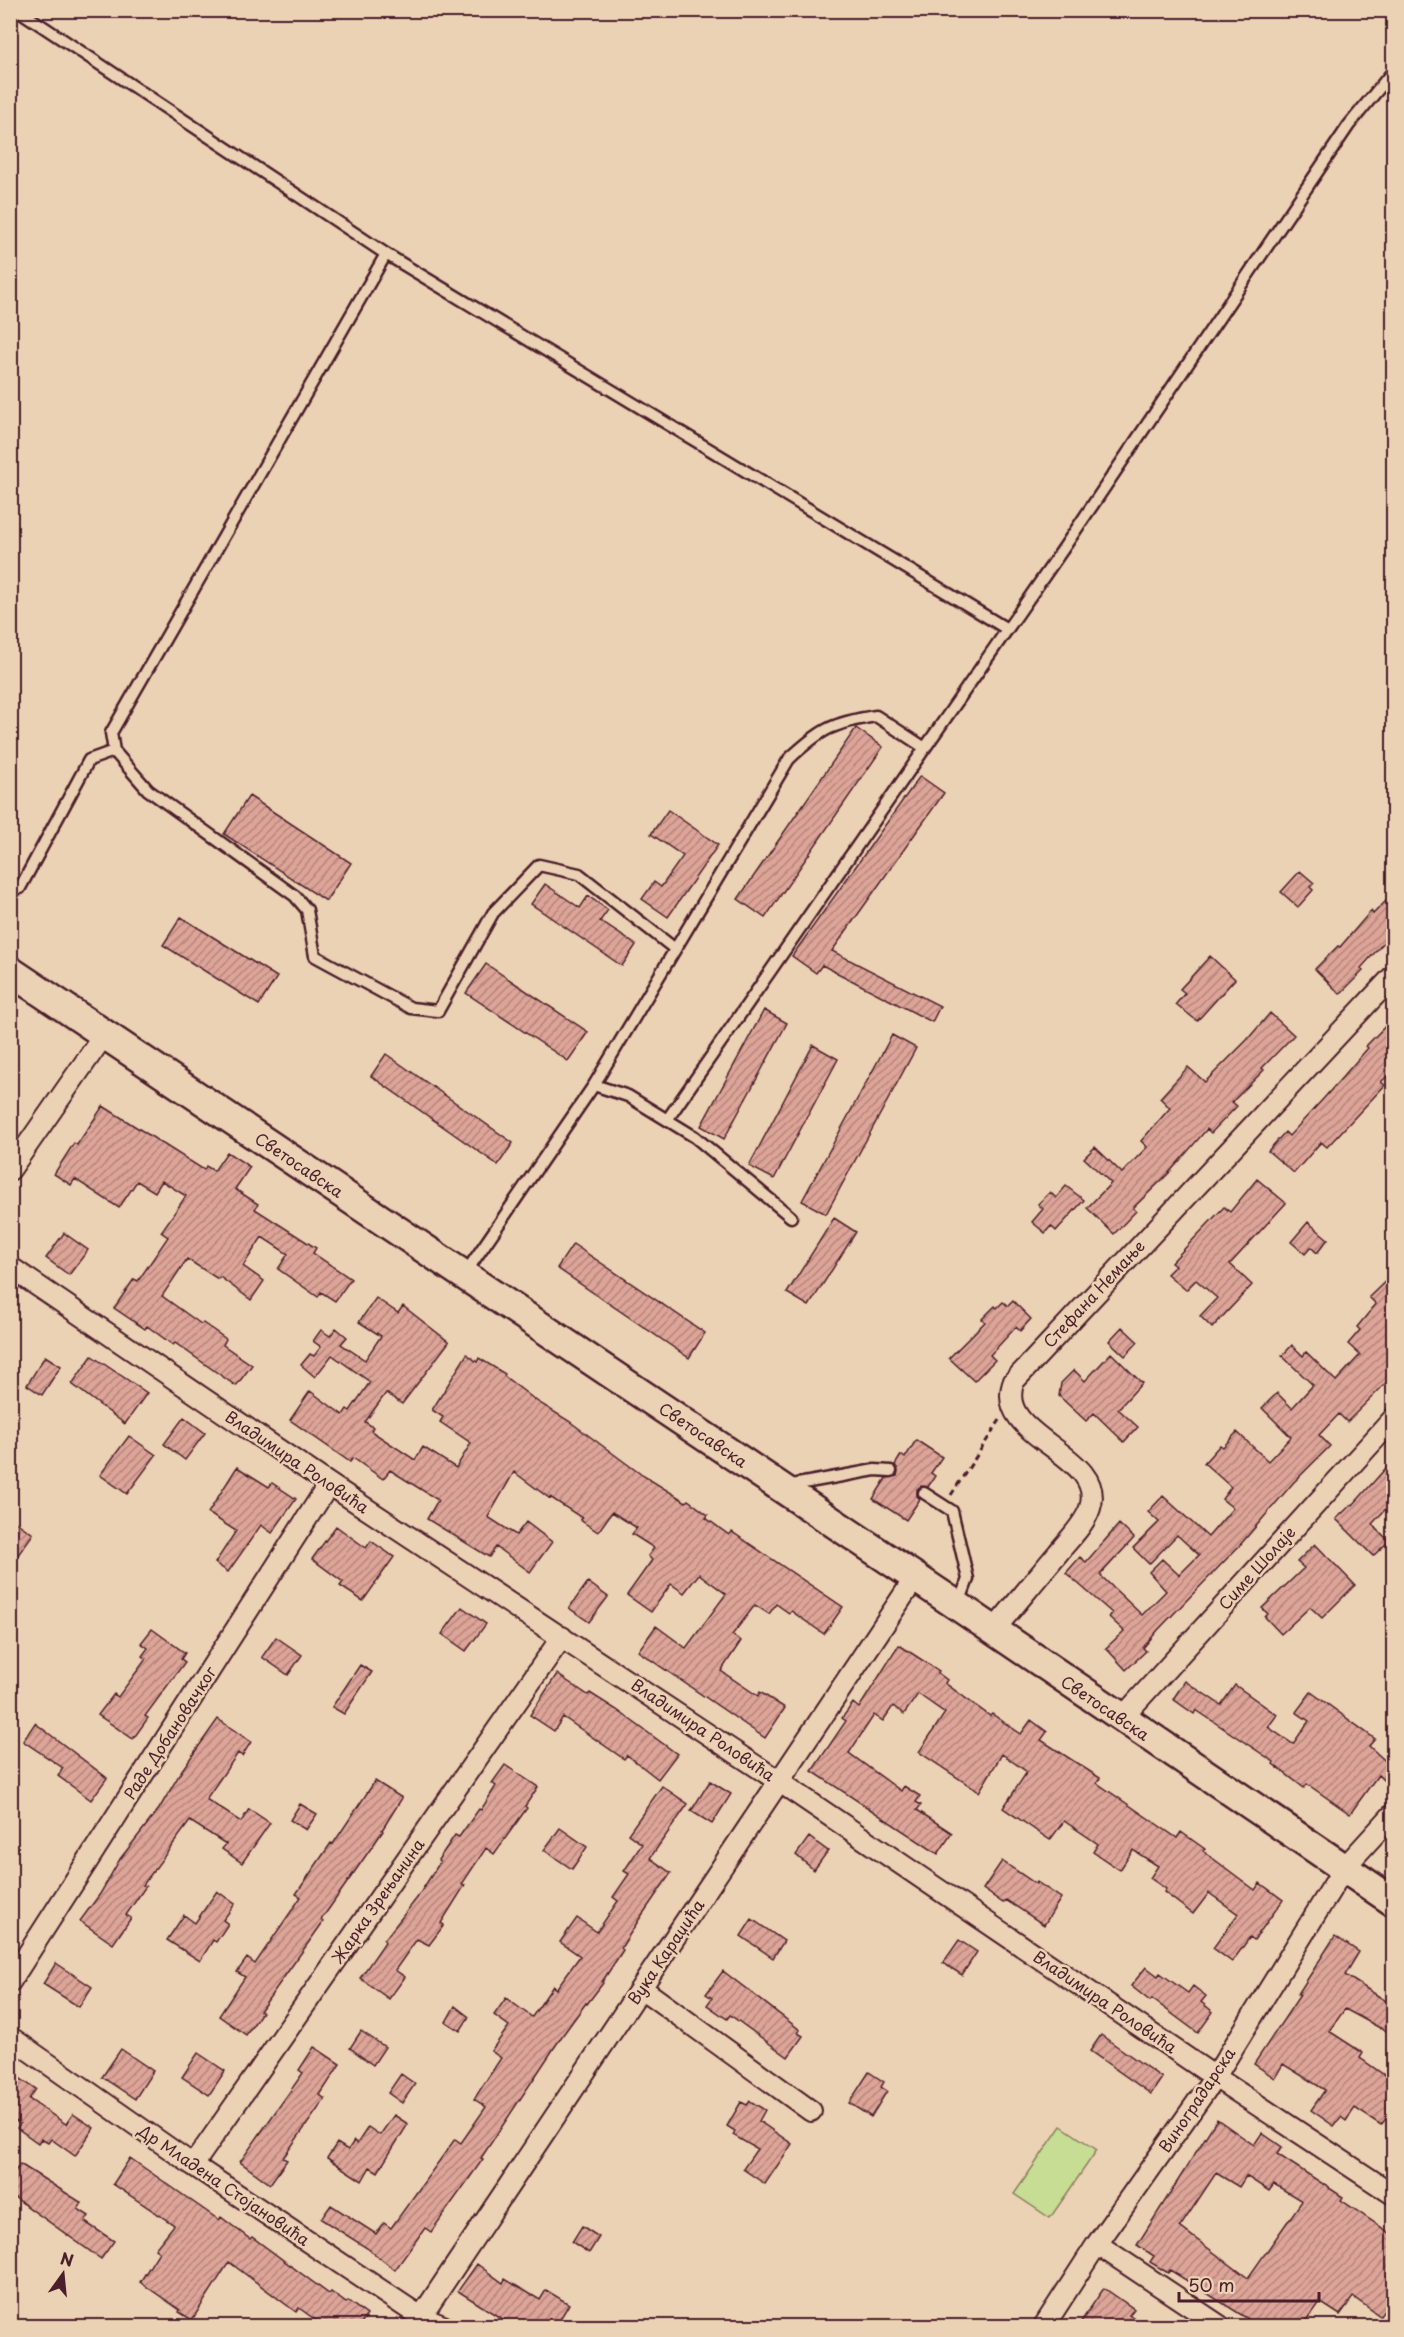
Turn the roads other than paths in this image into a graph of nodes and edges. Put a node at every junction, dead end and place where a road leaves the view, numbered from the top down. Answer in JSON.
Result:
{"nodes":[{"id":1,"x":18,"y":10,"type":"edge"},
{"id":2,"x":1394,"y":70,"type":"edge"},
{"id":3,"x":386,"y":254,"type":"junction"},
{"id":4,"x":1007,"y":629,"type":"junction"},
{"id":5,"x":925,"y":747,"type":"junction"},
{"id":6,"x":114,"y":752,"type":"junction"},
{"id":7,"x":10,"y":887,"type":"edge"},
{"id":8,"x":675,"y":949,"type":"junction"},
{"id":9,"x":10,"y":971,"type":"edge"},
{"id":10,"x":1394,"y":975,"type":"edge"},
{"id":11,"x":104,"y":1035,"type":"junction"},
{"id":12,"x":594,"y":1085,"type":"junction"},
{"id":13,"x":667,"y":1119,"type":"junction"},
{"id":14,"x":10,"y":1170,"type":"edge"},
{"id":15,"x":791,"y":1217,"type":"dead end"},
{"id":16,"x":10,"y":1267,"type":"edge"},
{"id":17,"x":464,"y":1275,"type":"junction"},
{"id":18,"x":1394,"y":1418,"type":"edge"},
{"id":19,"x":891,"y":1471,"type":"dead end"},
{"id":20,"x":329,"y":1484,"type":"junction"},
{"id":21,"x":781,"y":1487,"type":"junction"},
{"id":22,"x":924,"y":1493,"type":"dead end"},
{"id":23,"x":915,"y":1578,"type":"junction"},
{"id":24,"x":958,"y":1606,"type":"junction"},
{"id":25,"x":993,"y":1631,"type":"junction"},
{"id":26,"x":562,"y":1637,"type":"junction"},
{"id":27,"x":1121,"y":1719,"type":"junction"},
{"id":28,"x":780,"y":1782,"type":"junction"},
{"id":29,"x":1394,"y":1813,"type":"edge"},
{"id":30,"x":1344,"y":1868,"type":"junction"},
{"id":31,"x":1394,"y":1902,"type":"edge"},
{"id":32,"x":10,"y":1982,"type":"edge"},
{"id":33,"x":641,"y":1988,"type":"junction"},
{"id":34,"x":10,"y":2037,"type":"edge"},
{"id":35,"x":1215,"y":2077,"type":"junction"},
{"id":36,"x":811,"y":2111,"type":"dead end"},
{"id":37,"x":193,"y":2165,"type":"junction"},
{"id":38,"x":1394,"y":2194,"type":"edge"},
{"id":39,"x":1097,"y":2244,"type":"junction"},
{"id":40,"x":419,"y":2322,"type":"edge"},
{"id":41,"x":442,"y":2326,"type":"edge"},
{"id":42,"x":1044,"y":2326,"type":"edge"},
{"id":43,"x":1220,"y":2326,"type":"edge"}],
"edges":[{"from":1,"to":3,"type":"lane"},
{"from":2,"to":4,"type":"lane"},
{"from":3,"to":4,"type":"lane"},
{"from":3,"to":6,"type":"lane"},
{"from":4,"to":5,"type":"lane"},
{"from":5,"to":8,"type":"lane"},
{"from":5,"to":13,"type":"lane"},
{"from":6,"to":7,"type":"lane"},
{"from":6,"to":8,"type":"lane"},
{"from":8,"to":12,"type":"lane"},
{"from":9,"to":11,"type":"main road","name":"Светосавска"},
{"from":10,"to":25,"type":"street","name":"Стефана Немање"},
{"from":11,"to":14,"type":"street"},
{"from":11,"to":17,"type":"main road","name":"Светосавска"},
{"from":12,"to":13,"type":"lane"},
{"from":12,"to":17,"type":"lane"},
{"from":13,"to":15,"type":"lane"},
{"from":16,"to":20,"type":"street","name":"Владимира Роловића"},
{"from":17,"to":21,"type":"main road","name":"Светосавска"},
{"from":18,"to":27,"type":"street","name":"Симе Шолаје"},
{"from":19,"to":21,"type":"lane"},
{"from":20,"to":26,"type":"street","name":"Владимира Роловића"},
{"from":20,"to":32,"type":"street","name":"Раде Добановачког"},
{"from":21,"to":23,"type":"main road","name":"Светосавска"},
{"from":22,"to":24,"type":"lane"},
{"from":23,"to":24,"type":"main road","name":"Светосавска"},
{"from":23,"to":28,"type":"street","name":"Вука Караџића"},
{"from":24,"to":25,"type":"main road","name":"Светосавска"},
{"from":25,"to":27,"type":"main road","name":"Светосавска"},
{"from":26,"to":28,"type":"street","name":"Владимира Роловића"},
{"from":26,"to":37,"type":"street","name":"Жарка Зрењанина"},
{"from":27,"to":30,"type":"main road","name":"Светосавска"},
{"from":28,"to":33,"type":"street","name":"Вука Караџића"},
{"from":28,"to":35,"type":"street","name":"Владимира Роловића"},
{"from":29,"to":30,"type":"street","name":"Виноградарска"},
{"from":30,"to":31,"type":"main road","name":"Светосавска"},
{"from":30,"to":35,"type":"street","name":"Виноградарска"},
{"from":33,"to":36,"type":"street"},
{"from":33,"to":40,"type":"street","name":"Вука Караџића"},
{"from":34,"to":37,"type":"street","name":"Др Младена Стојановића"},
{"from":35,"to":38,"type":"street","name":"Владимира Роловића"},
{"from":35,"to":39,"type":"street","name":"Виноградарска"},
{"from":37,"to":40,"type":"street","name":"Др Младена Стојановића"},
{"from":39,"to":42,"type":"street","name":"Виноградарска"},
{"from":39,"to":43,"type":"street"},
{"from":40,"to":41,"type":"street","name":"Др Младена Стојановића"}]}
